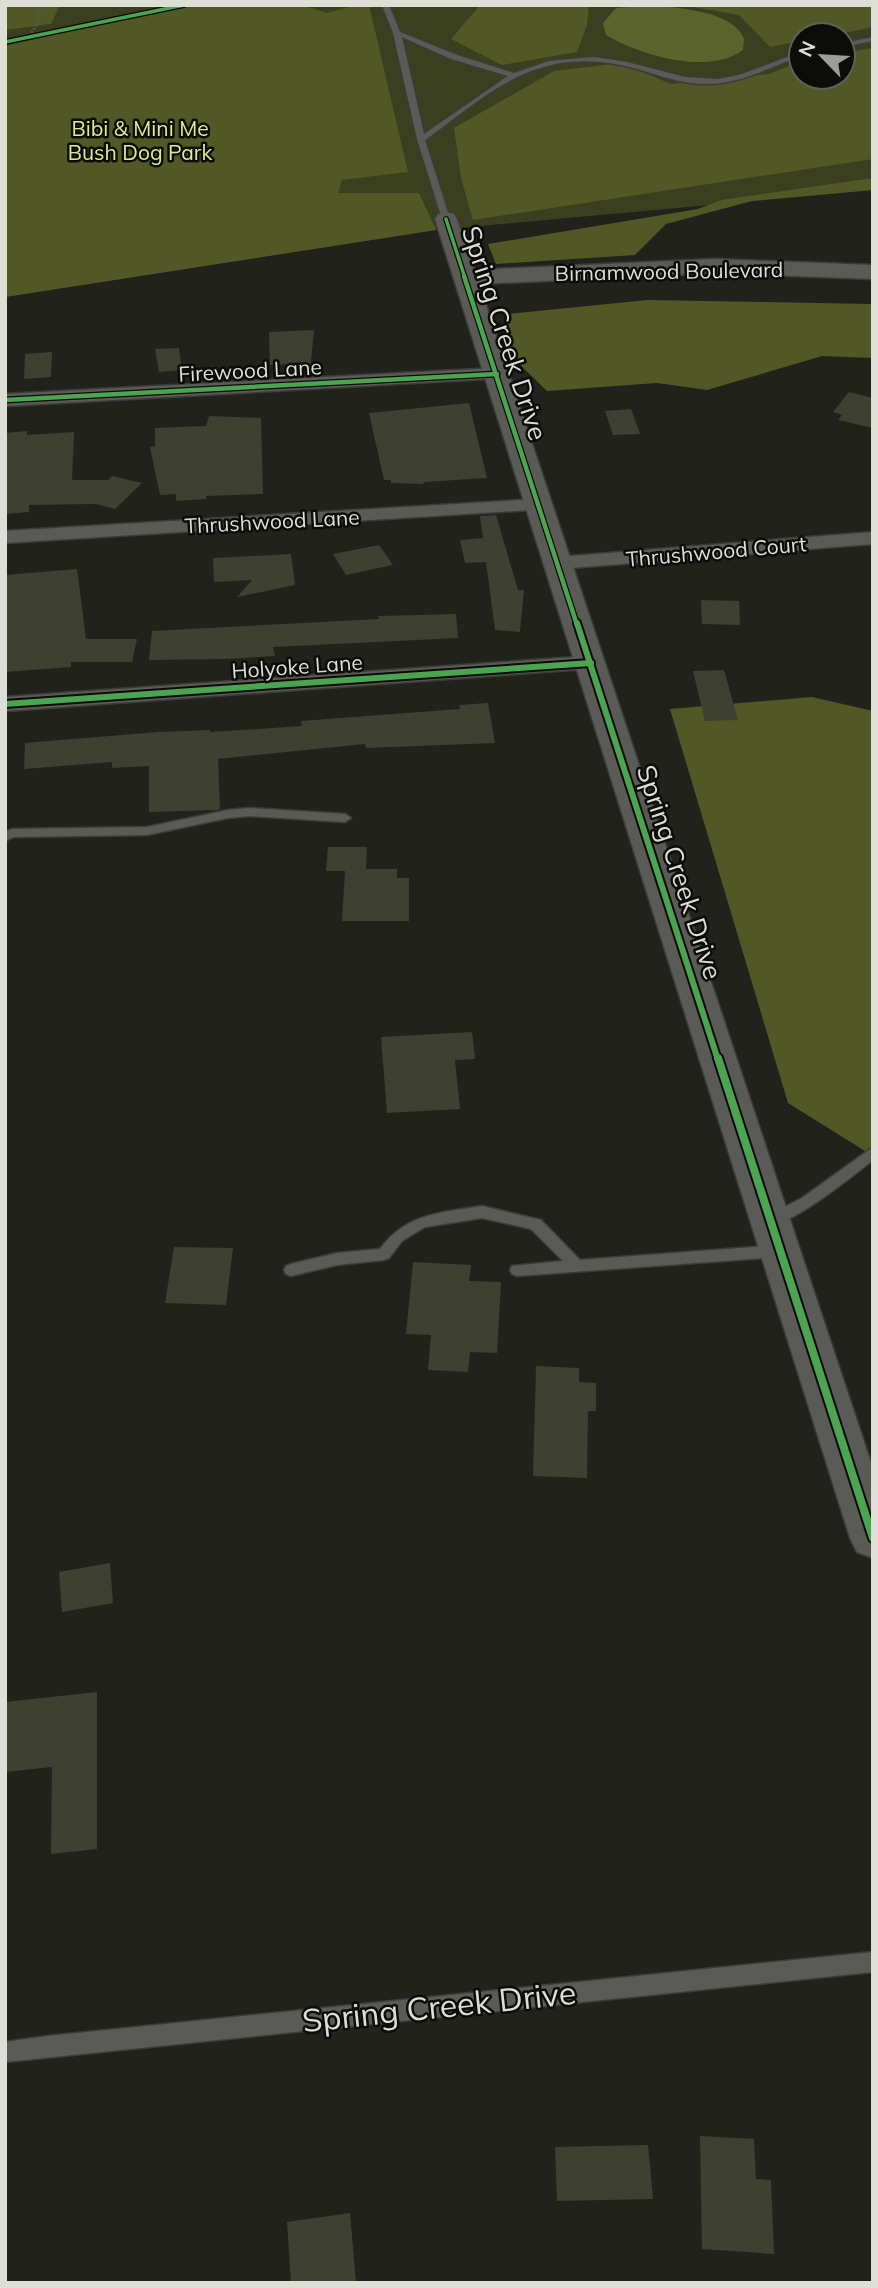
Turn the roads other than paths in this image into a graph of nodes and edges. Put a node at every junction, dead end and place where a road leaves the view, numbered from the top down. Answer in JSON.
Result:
{"nodes":[{"id":1,"x":385,"y":5,"type":"edge"},
{"id":2,"x":397,"y":33,"type":"junction"},
{"id":3,"x":787,"y":59,"type":"edge"},
{"id":4,"x":515,"y":76,"type":"junction"},
{"id":5,"x":421,"y":139,"type":"junction"},
{"id":6,"x":446,"y":219,"type":"joint"},
{"id":7,"x":873,"y":272,"type":"edge"},
{"id":8,"x":470,"y":288,"type":"junction"},
{"id":9,"x":873,"y":293,"type":"edge"},
{"id":10,"x":497,"y":374,"type":"junction"},
{"id":11,"x":5,"y":400,"type":"edge"},
{"id":12,"x":538,"y":505,"type":"junction"},
{"id":13,"x":5,"y":537,"type":"edge"},
{"id":14,"x":873,"y":538,"type":"edge"},
{"id":15,"x":558,"y":563,"type":"junction"},
{"id":16,"x":591,"y":663,"type":"junction"},
{"id":17,"x":5,"y":704,"type":"edge"},
{"id":18,"x":345,"y":818,"type":"dead end"},
{"id":19,"x":5,"y":837,"type":"edge"},
{"id":20,"x":873,"y":1152,"type":"edge"},
{"id":21,"x":776,"y":1236,"type":"junction"},
{"id":22,"x":577,"y":1266,"type":"junction"},
{"id":23,"x":291,"y":1270,"type":"dead end"},
{"id":24,"x":517,"y":1270,"type":"dead end"},
{"id":25,"x":873,"y":1538,"type":"edge"},
{"id":26,"x":873,"y":1962,"type":"edge"},
{"id":27,"x":5,"y":2052,"type":"edge"}],
"edges":[{"from":1,"to":2,"type":"lane"},
{"from":2,"to":4,"type":"lane"},
{"from":2,"to":5,"type":"lane"},
{"from":3,"to":4,"type":"lane"},
{"from":4,"to":5,"type":"lane"},
{"from":5,"to":6,"type":"lane"},
{"from":6,"to":8,"type":"street","name":"Spring Creek Drive"},
{"from":7,"to":8,"type":"street","name":"Birnamwood Boulevard"},
{"from":8,"to":9,"type":"street","name":"Birnamwood Boulevard"},
{"from":8,"to":10,"type":"street","name":"Spring Creek Drive"},
{"from":10,"to":11,"type":"street","name":"Firewood Lane"},
{"from":10,"to":12,"type":"street","name":"Spring Creek Drive"},
{"from":12,"to":13,"type":"street","name":"Thrushwood Lane"},
{"from":12,"to":15,"type":"street","name":"Spring Creek Drive"},
{"from":14,"to":15,"type":"street","name":"Thrushwood Court"},
{"from":15,"to":16,"type":"street","name":"Spring Creek Drive"},
{"from":16,"to":17,"type":"street","name":"Holyoke Lane"},
{"from":16,"to":21,"type":"street","name":"Spring Creek Drive"},
{"from":18,"to":19,"type":"lane"},
{"from":20,"to":21,"type":"lane"},
{"from":21,"to":22,"type":"lane"},
{"from":21,"to":25,"type":"street","name":"Spring Creek Drive"},
{"from":22,"to":23,"type":"lane"},
{"from":22,"to":24,"type":"lane"},
{"from":26,"to":27,"type":"lane","name":"Spring Creek Drive"}]}
